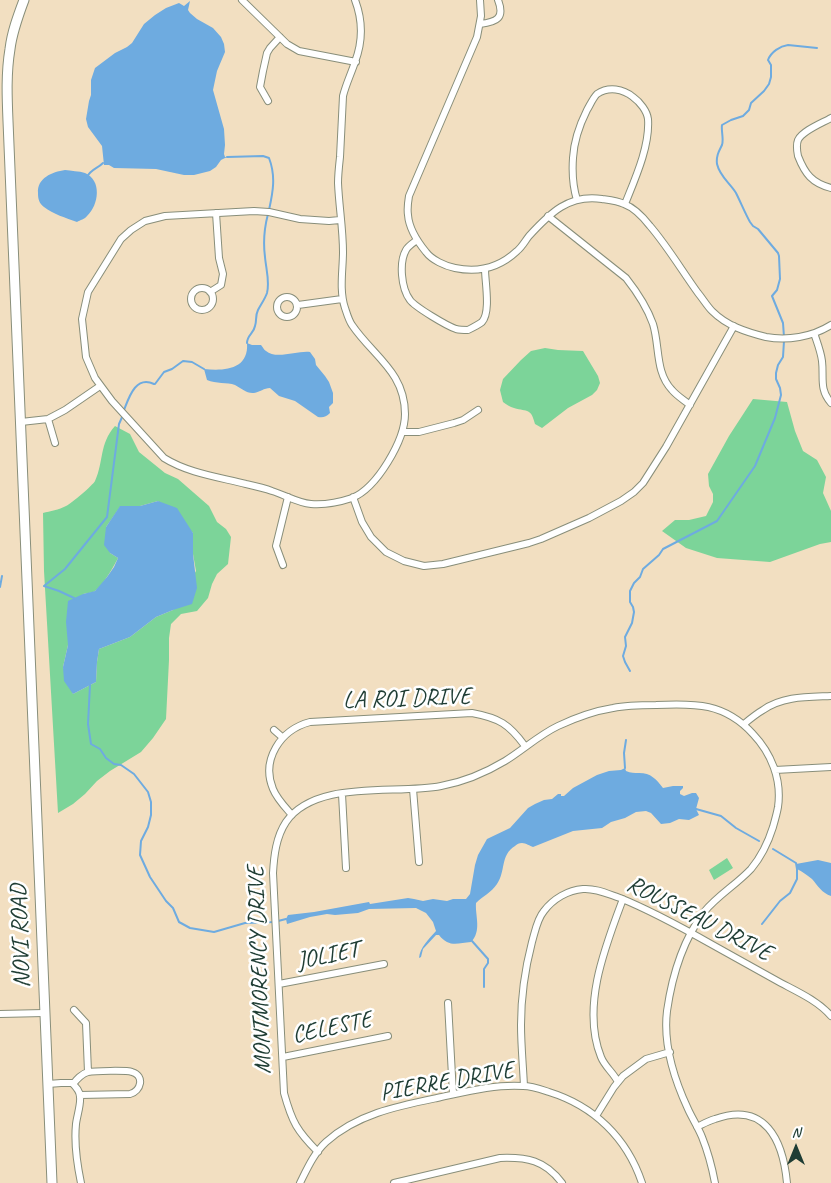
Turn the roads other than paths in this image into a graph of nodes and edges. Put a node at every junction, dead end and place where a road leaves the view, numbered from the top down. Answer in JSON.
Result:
{"nodes":[{"id":1,"x":24,"y":0,"type":"edge"},
{"id":2,"x":242,"y":0,"type":"edge"},
{"id":3,"x":355,"y":0,"type":"edge"},
{"id":4,"x":480,"y":0,"type":"edge"},
{"id":5,"x":498,"y":0,"type":"edge"},
{"id":6,"x":480,"y":24,"type":"junction"},
{"id":7,"x":280,"y":38,"type":"junction"},
{"id":8,"x":356,"y":62,"type":"junction"},
{"id":9,"x":268,"y":101,"type":"dead end"},
{"id":10,"x":831,"y":118,"type":"edge"},
{"id":11,"x":831,"y":188,"type":"edge"},
{"id":12,"x":577,"y":200,"type":"junction"},
{"id":13,"x":626,"y":204,"type":"junction"},
{"id":14,"x":216,"y":213,"type":"junction"},
{"id":15,"x":548,"y":216,"type":"junction"},
{"id":16,"x":340,"y":220,"type":"junction"},
{"id":17,"x":418,"y":240,"type":"junction"},
{"id":18,"x":485,"y":269,"type":"junction"},
{"id":19,"x":210,"y":292,"type":"dead end"},
{"id":20,"x":342,"y":298,"type":"junction"},
{"id":21,"x":298,"y":305,"type":"dead end"},
{"id":22,"x":831,"y":325,"type":"edge"},
{"id":23,"x":734,"y":326,"type":"junction"},
{"id":24,"x":814,"y":333,"type":"junction"},
{"id":25,"x":100,"y":386,"type":"junction"},
{"id":26,"x":831,"y":403,"type":"edge"},
{"id":27,"x":690,"y":405,"type":"junction"},
{"id":28,"x":478,"y":410,"type":"dead end"},
{"id":29,"x":48,"y":419,"type":"junction"},
{"id":30,"x":21,"y":422,"type":"junction"},
{"id":31,"x":402,"y":432,"type":"junction"},
{"id":32,"x":55,"y":443,"type":"dead end"},
{"id":33,"x":288,"y":497,"type":"junction"},
{"id":34,"x":353,"y":497,"type":"junction"},
{"id":35,"x":283,"y":565,"type":"dead end"},
{"id":36,"x":831,"y":696,"type":"edge"},
{"id":37,"x":744,"y":724,"type":"junction"},
{"id":38,"x":274,"y":730,"type":"dead end"},
{"id":39,"x":282,"y":737,"type":"junction"},
{"id":40,"x":525,"y":746,"type":"junction"},
{"id":41,"x":831,"y":767,"type":"edge"},
{"id":42,"x":775,"y":770,"type":"junction"},
{"id":43,"x":414,"y":789,"type":"junction"},
{"id":44,"x":342,"y":794,"type":"junction"},
{"id":45,"x":292,"y":815,"type":"junction"},
{"id":46,"x":419,"y":862,"type":"dead end"},
{"id":47,"x":346,"y":868,"type":"dead end"},
{"id":48,"x":623,"y":900,"type":"junction"},
{"id":49,"x":691,"y":932,"type":"junction"},
{"id":50,"x":384,"y":964,"type":"dead end"},
{"id":51,"x":279,"y":984,"type":"junction"},
{"id":52,"x":448,"y":1003,"type":"dead end"},
{"id":53,"x":74,"y":1010,"type":"dead end"},
{"id":54,"x":830,"y":1012,"type":"edge"},
{"id":55,"x":44,"y":1013,"type":"junction"},
{"id":56,"x":0,"y":1014,"type":"edge"},
{"id":57,"x":388,"y":1036,"type":"dead end"},
{"id":58,"x":670,"y":1052,"type":"junction"},
{"id":59,"x":283,"y":1058,"type":"junction"},
{"id":60,"x":88,"y":1072,"type":"junction"},
{"id":61,"x":618,"y":1082,"type":"junction"},
{"id":62,"x":48,"y":1084,"type":"junction"},
{"id":63,"x":73,"y":1084,"type":"junction"},
{"id":64,"x":524,"y":1086,"type":"junction"},
{"id":65,"x":453,"y":1094,"type":"junction"},
{"id":66,"x":80,"y":1095,"type":"junction"},
{"id":67,"x":596,"y":1116,"type":"junction"},
{"id":68,"x":697,"y":1127,"type":"junction"},
{"id":69,"x":318,"y":1152,"type":"junction"},
{"id":70,"x":422,"y":1179,"type":"edge"},
{"id":71,"x":52,"y":1183,"type":"edge"},
{"id":72,"x":81,"y":1183,"type":"edge"},
{"id":73,"x":300,"y":1183,"type":"edge"},
{"id":74,"x":394,"y":1183,"type":"edge"},
{"id":75,"x":562,"y":1183,"type":"edge"},
{"id":76,"x":642,"y":1183,"type":"edge"},
{"id":77,"x":715,"y":1183,"type":"edge"},
{"id":78,"x":786,"y":1183,"type":"edge"}],
"edges":[{"from":1,"to":30,"type":"main road","name":"NOVI ROAD"},
{"from":2,"to":7,"type":"street"},
{"from":3,"to":8,"type":"street"},
{"from":4,"to":6,"type":"street"},
{"from":5,"to":6,"type":"street"},
{"from":6,"to":17,"type":"street"},
{"from":7,"to":8,"type":"street"},
{"from":7,"to":9,"type":"street"},
{"from":8,"to":16,"type":"street"},
{"from":10,"to":11,"type":"street"},
{"from":12,"to":13,"type":"street"},
{"from":12,"to":13,"type":"street"},
{"from":12,"to":15,"type":"street"},
{"from":13,"to":23,"type":"street"},
{"from":14,"to":16,"type":"street"},
{"from":14,"to":19,"type":"street"},
{"from":14,"to":25,"type":"street"},
{"from":15,"to":18,"type":"street"},
{"from":15,"to":27,"type":"street"},
{"from":16,"to":20,"type":"street"},
{"from":17,"to":18,"type":"street"},
{"from":17,"to":18,"type":"street"},
{"from":20,"to":21,"type":"street"},
{"from":20,"to":31,"type":"street"},
{"from":22,"to":24,"type":"street"},
{"from":23,"to":24,"type":"street"},
{"from":23,"to":27,"type":"street"},
{"from":24,"to":26,"type":"street"},
{"from":25,"to":29,"type":"street"},
{"from":25,"to":33,"type":"street"},
{"from":27,"to":34,"type":"street"},
{"from":28,"to":31,"type":"street"},
{"from":29,"to":30,"type":"street"},
{"from":29,"to":32,"type":"street"},
{"from":30,"to":55,"type":"main road","name":"NOVI ROAD"},
{"from":31,"to":34,"type":"street"},
{"from":33,"to":34,"type":"street"},
{"from":33,"to":35,"type":"street"},
{"from":36,"to":37,"type":"street"},
{"from":37,"to":40,"type":"street","name":"MONTMORENCY DRIVE"},
{"from":37,"to":42,"type":"street","name":"MONTMORENCY DRIVE"},
{"from":38,"to":39,"type":"street"},
{"from":39,"to":40,"type":"street","name":"LA ROI DRIVE"},
{"from":39,"to":45,"type":"street"},
{"from":40,"to":43,"type":"street","name":"MONTMORENCY DRIVE"},
{"from":41,"to":42,"type":"street"},
{"from":42,"to":49,"type":"street","name":"MONTMORENCY DRIVE"},
{"from":43,"to":44,"type":"street","name":"MONTMORENCY DRIVE"},
{"from":43,"to":46,"type":"street"},
{"from":44,"to":45,"type":"street","name":"MONTMORENCY DRIVE"},
{"from":44,"to":47,"type":"street"},
{"from":45,"to":51,"type":"street","name":"MONTMORENCY DRIVE"},
{"from":48,"to":49,"type":"street","name":"ROUSSEAU DRIVE"},
{"from":48,"to":61,"type":"street"},
{"from":48,"to":64,"type":"street","name":"ROUSSEAU DRIVE"},
{"from":49,"to":54,"type":"street","name":"ROUSSEAU DRIVE"},
{"from":49,"to":58,"type":"street","name":"MONTMORENCY DRIVE"},
{"from":50,"to":51,"type":"street","name":"JOLIET"},
{"from":51,"to":59,"type":"street","name":"MONTMORENCY DRIVE"},
{"from":52,"to":65,"type":"street"},
{"from":53,"to":60,"type":"street"},
{"from":55,"to":56,"type":"street"},
{"from":55,"to":62,"type":"main road","name":"NOVI ROAD"},
{"from":57,"to":59,"type":"street","name":"CELESTE"},
{"from":58,"to":61,"type":"street"},
{"from":58,"to":68,"type":"street","name":"MONTMORENCY DRIVE"},
{"from":59,"to":69,"type":"street","name":"MONTMORENCY DRIVE"},
{"from":60,"to":63,"type":"street"},
{"from":60,"to":66,"type":"street"},
{"from":61,"to":67,"type":"street"},
{"from":62,"to":63,"type":"street"},
{"from":62,"to":71,"type":"main road","name":"NOVI ROAD"},
{"from":63,"to":66,"type":"street"},
{"from":64,"to":65,"type":"street","name":"PIERRE DRIVE"},
{"from":64,"to":67,"type":"street","name":"PIERRE DRIVE"},
{"from":65,"to":69,"type":"street","name":"PIERRE DRIVE"},
{"from":66,"to":72,"type":"street"},
{"from":67,"to":76,"type":"street","name":"PIERRE DRIVE"},
{"from":68,"to":77,"type":"street","name":"MONTMORENCY DRIVE"},
{"from":68,"to":78,"type":"street"},
{"from":69,"to":73,"type":"street","name":"PIERRE DRIVE"},
{"from":70,"to":74,"type":"street"},
{"from":70,"to":75,"type":"street"}]}
